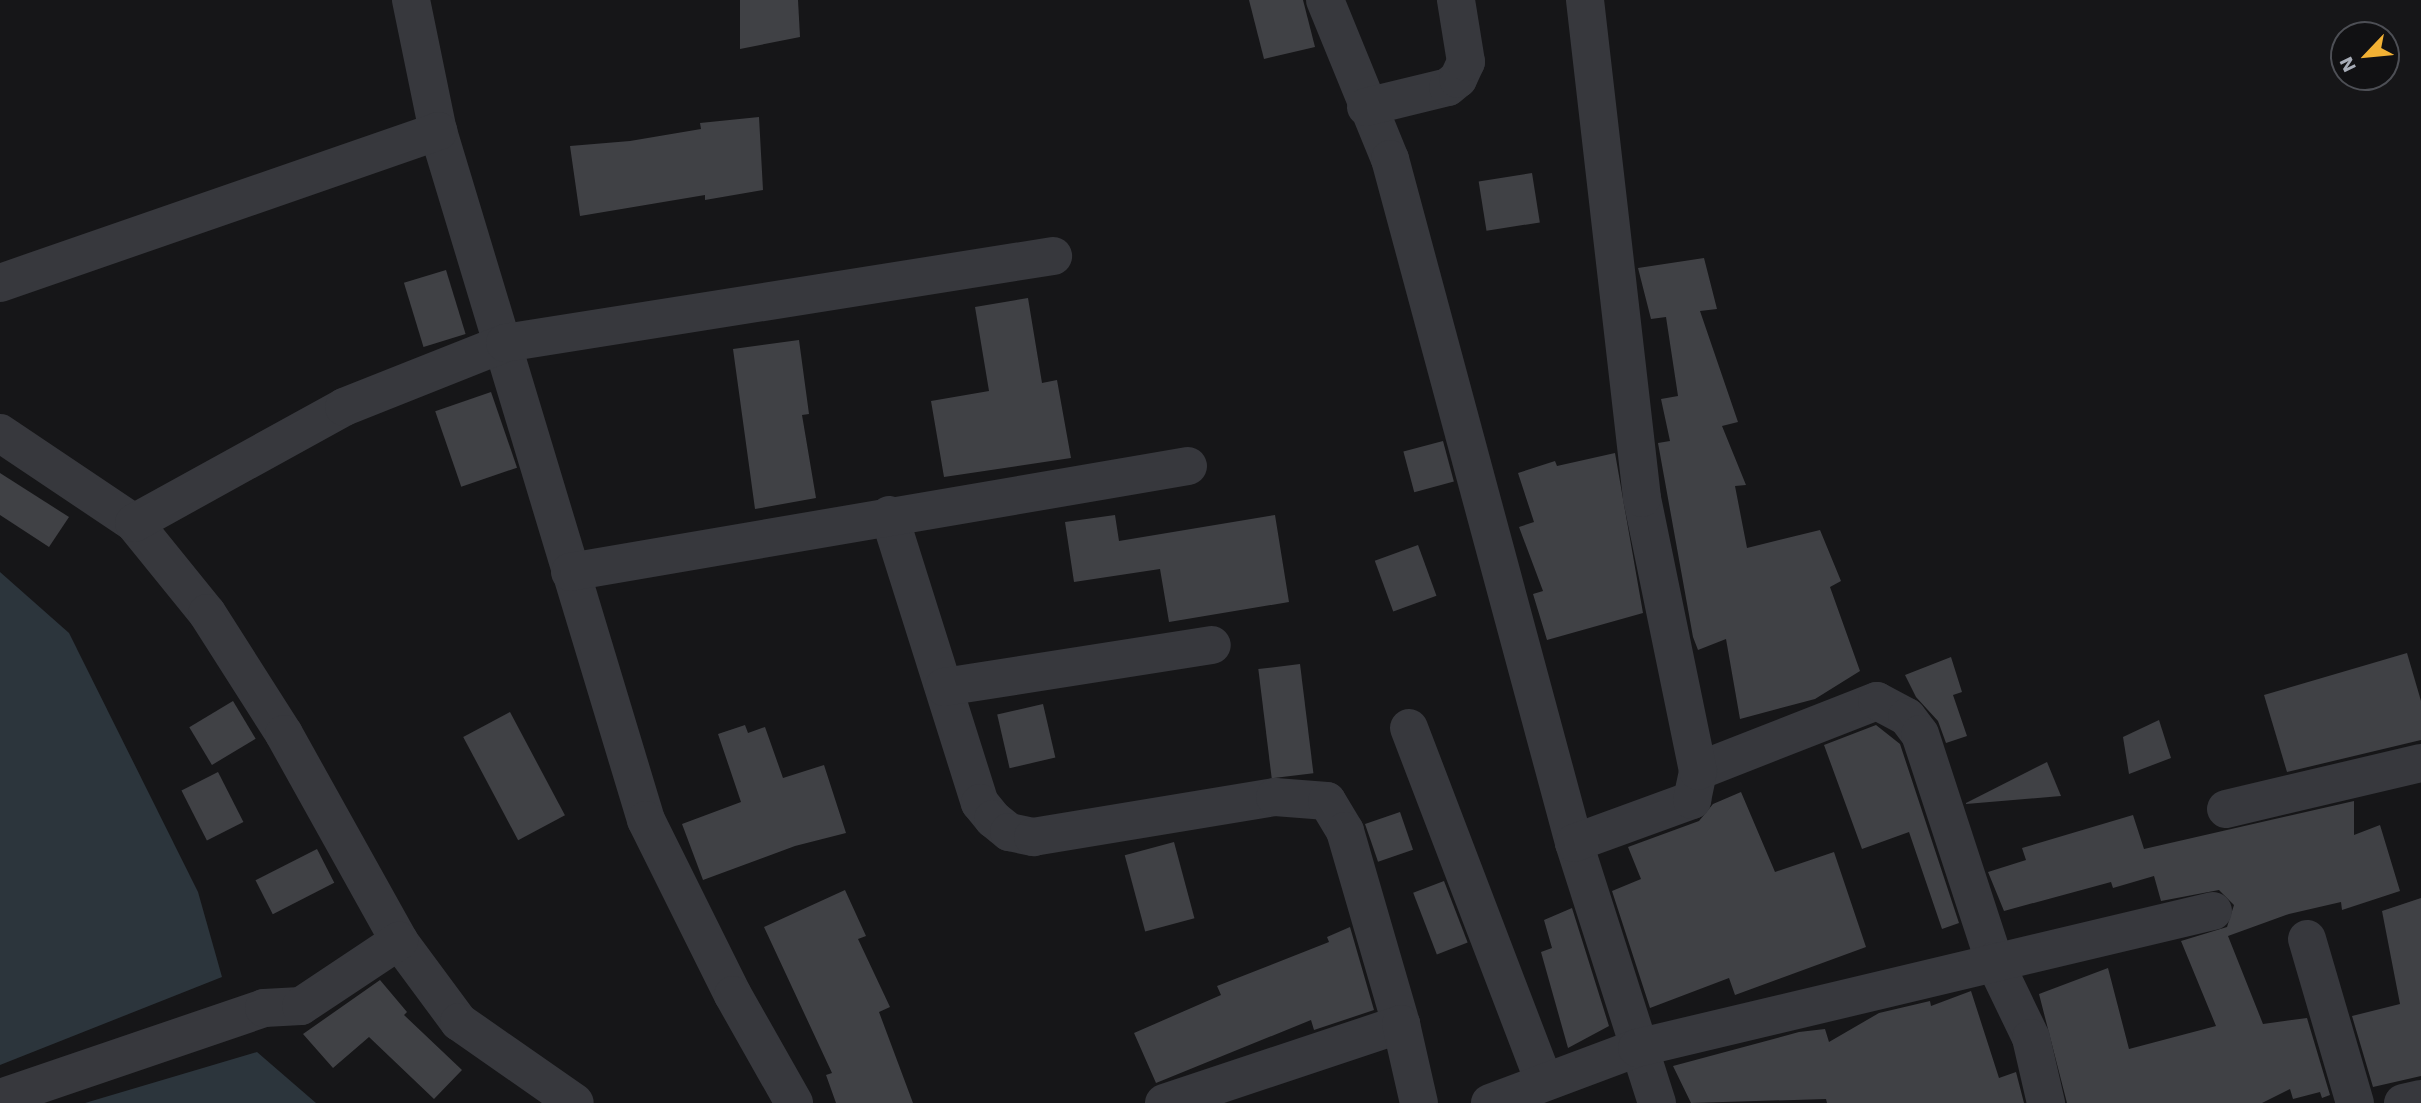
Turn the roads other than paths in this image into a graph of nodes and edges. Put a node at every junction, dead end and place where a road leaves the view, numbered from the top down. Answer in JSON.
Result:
{"nodes":[{"id":1,"x":411,"y":0,"type":"edge"},
{"id":2,"x":1325,"y":0,"type":"edge"},
{"id":3,"x":1456,"y":0,"type":"edge"},
{"id":4,"x":1584,"y":0,"type":"edge"},
{"id":5,"x":1366,"y":107,"type":"junction"},
{"id":6,"x":438,"y":131,"type":"junction"},
{"id":7,"x":1053,"y":256,"type":"dead end"},
{"id":8,"x":0,"y":283,"type":"edge"},
{"id":9,"x":505,"y":343,"type":"junction"},
{"id":10,"x":0,"y":433,"type":"edge"},
{"id":11,"x":1188,"y":466,"type":"dead end"},
{"id":12,"x":889,"y":515,"type":"junction"},
{"id":13,"x":134,"y":523,"type":"junction"},
{"id":14,"x":570,"y":572,"type":"junction"},
{"id":15,"x":1212,"y":645,"type":"dead end"},
{"id":16,"x":944,"y":687,"type":"junction"},
{"id":17,"x":1409,"y":729,"type":"dead end"},
{"id":18,"x":2421,"y":763,"type":"edge"},
{"id":19,"x":1698,"y":771,"type":"junction"},
{"id":20,"x":2226,"y":809,"type":"dead end"},
{"id":21,"x":1574,"y":843,"type":"junction"},
{"id":22,"x":2213,"y":911,"type":"dead end"},
{"id":23,"x":2308,"y":939,"type":"dead end"},
{"id":24,"x":399,"y":941,"type":"junction"},
{"id":25,"x":1994,"y":961,"type":"junction"},
{"id":26,"x":1401,"y":1024,"type":"junction"},
{"id":27,"x":1637,"y":1048,"type":"junction"},
{"id":28,"x":1544,"y":1081,"type":"junction"},
{"id":29,"x":0,"y":1098,"type":"edge"},
{"id":30,"x":2421,"y":1099,"type":"edge"},
{"id":31,"x":575,"y":1103,"type":"edge"},
{"id":32,"x":794,"y":1103,"type":"edge"},
{"id":33,"x":1164,"y":1103,"type":"edge"},
{"id":34,"x":1419,"y":1103,"type":"edge"},
{"id":35,"x":1490,"y":1103,"type":"edge"},
{"id":36,"x":1657,"y":1103,"type":"edge"},
{"id":37,"x":2046,"y":1103,"type":"edge"},
{"id":38,"x":2356,"y":1103,"type":"edge"},
{"id":39,"x":2403,"y":1103,"type":"edge"}],
"edges":[{"from":1,"to":6,"type":"street"},
{"from":2,"to":5,"type":"street"},
{"from":3,"to":5,"type":"street"},
{"from":4,"to":19,"type":"street"},
{"from":5,"to":21,"type":"street"},
{"from":6,"to":8,"type":"street"},
{"from":6,"to":9,"type":"street"},
{"from":7,"to":9,"type":"street"},
{"from":9,"to":13,"type":"street"},
{"from":9,"to":14,"type":"street"},
{"from":10,"to":13,"type":"street"},
{"from":11,"to":12,"type":"street"},
{"from":12,"to":14,"type":"street"},
{"from":12,"to":16,"type":"street"},
{"from":13,"to":24,"type":"street"},
{"from":14,"to":32,"type":"street"},
{"from":15,"to":16,"type":"street"},
{"from":16,"to":26,"type":"street"},
{"from":17,"to":28,"type":"street"},
{"from":18,"to":20,"type":"street"},
{"from":19,"to":21,"type":"street"},
{"from":19,"to":25,"type":"street"},
{"from":21,"to":27,"type":"street"},
{"from":22,"to":25,"type":"street"},
{"from":23,"to":38,"type":"street"},
{"from":24,"to":29,"type":"street"},
{"from":24,"to":31,"type":"street"},
{"from":25,"to":27,"type":"street"},
{"from":25,"to":37,"type":"street"},
{"from":26,"to":33,"type":"street"},
{"from":26,"to":34,"type":"street"},
{"from":27,"to":28,"type":"street"},
{"from":27,"to":36,"type":"street"},
{"from":28,"to":35,"type":"street"},
{"from":30,"to":39,"type":"street"}]}
